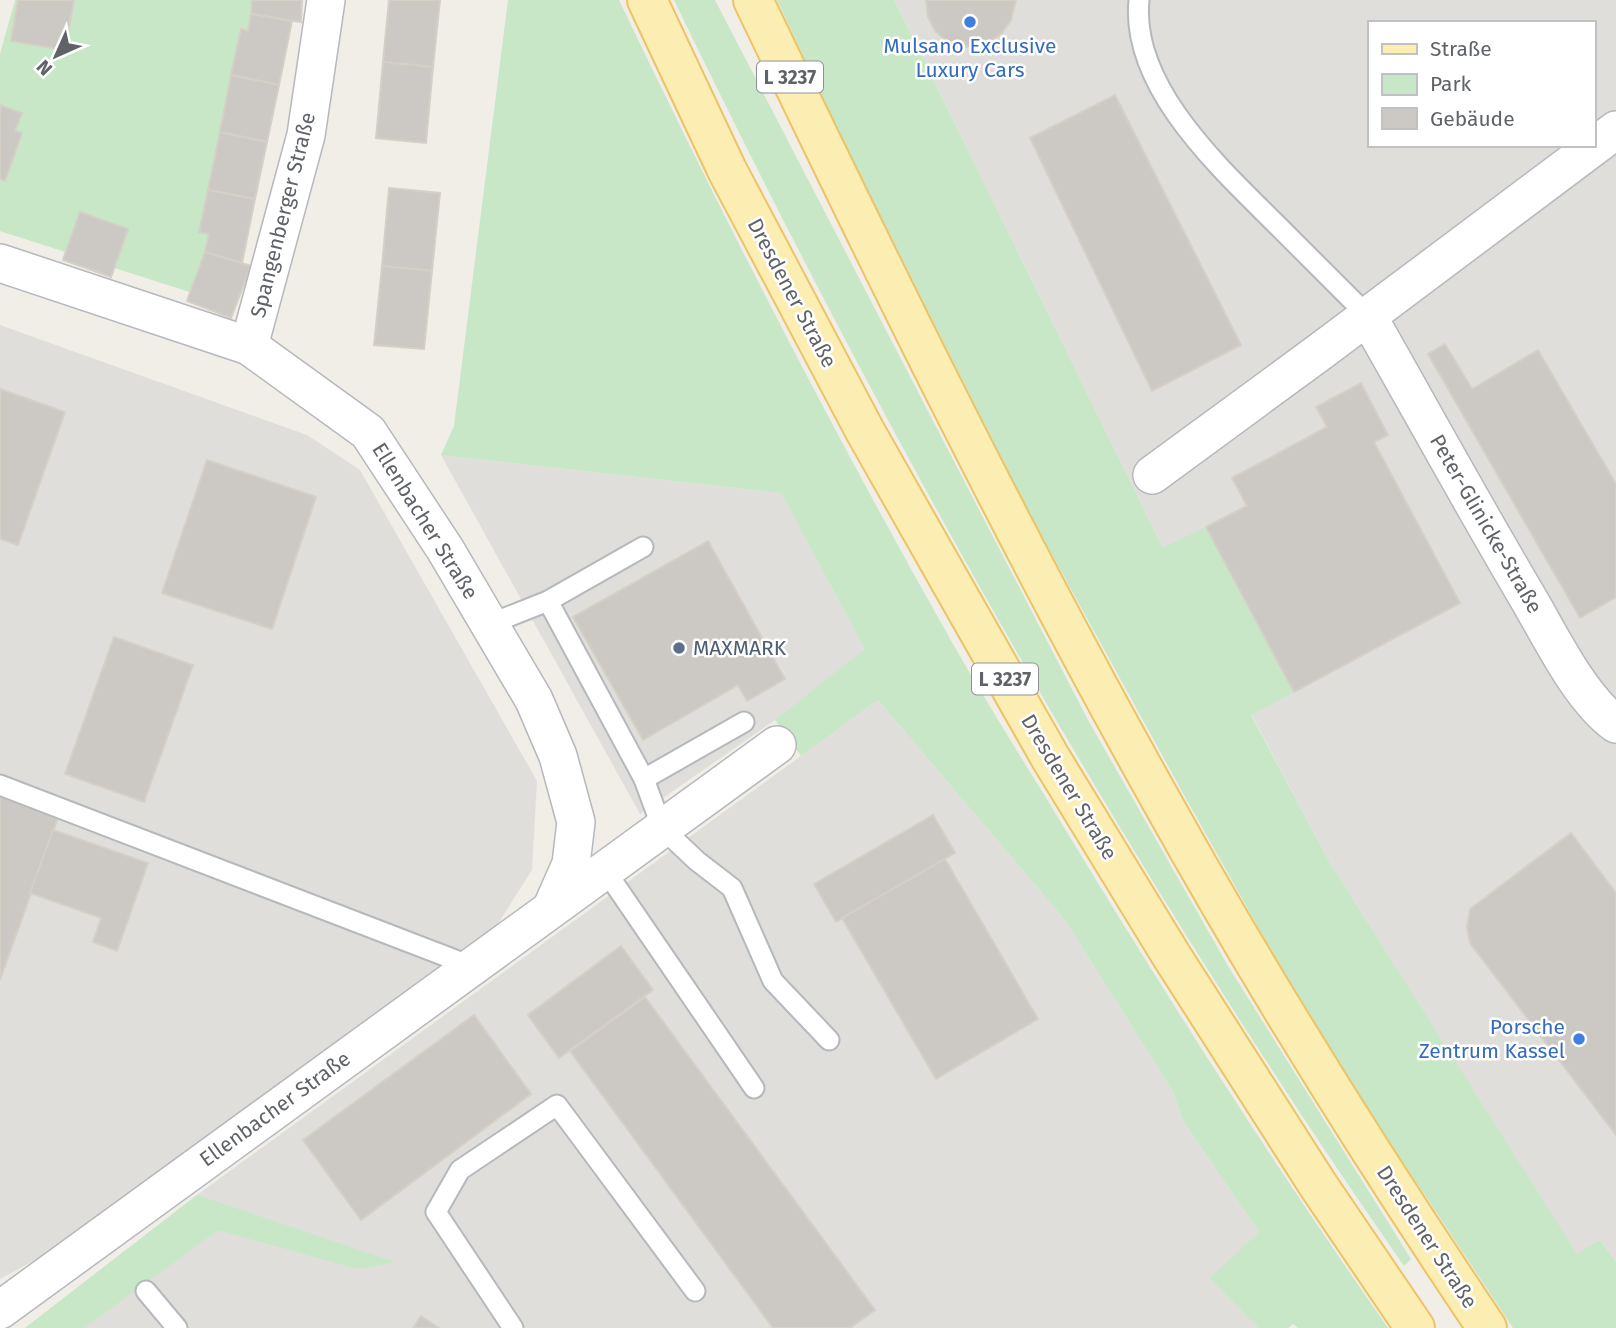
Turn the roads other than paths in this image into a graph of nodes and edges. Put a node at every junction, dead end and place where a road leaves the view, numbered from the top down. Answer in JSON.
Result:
{"nodes":[{"id":1,"x":326,"y":0,"type":"edge"},
{"id":2,"x":647,"y":0,"type":"edge"},
{"id":3,"x":753,"y":0,"type":"edge"},
{"id":4,"x":1139,"y":0,"type":"edge"},
{"id":5,"x":1616,"y":130,"type":"edge"},
{"id":6,"x":1595,"y":146,"type":"edge"},
{"id":7,"x":1593,"y":147,"type":"edge"},
{"id":8,"x":0,"y":263,"type":"edge"},
{"id":9,"x":1367,"y":315,"type":"junction"},
{"id":10,"x":249,"y":346,"type":"junction"},
{"id":11,"x":1152,"y":475,"type":"dead end"},
{"id":12,"x":643,"y":547,"type":"dead end"},
{"id":13,"x":548,"y":601,"type":"junction"},
{"id":14,"x":490,"y":624,"type":"junction"},
{"id":15,"x":744,"y":722,"type":"dead end"},
{"id":16,"x":1616,"y":724,"type":"edge"},
{"id":17,"x":777,"y":745,"type":"dead end"},
{"id":18,"x":644,"y":779,"type":"junction"},
{"id":19,"x":0,"y":785,"type":"edge"},
{"id":20,"x":662,"y":828,"type":"junction"},
{"id":21,"x":605,"y":870,"type":"junction"},
{"id":22,"x":551,"y":909,"type":"junction"},
{"id":23,"x":471,"y":966,"type":"junction"},
{"id":24,"x":829,"y":1040,"type":"dead end"},
{"id":25,"x":754,"y":1088,"type":"dead end"},
{"id":26,"x":146,"y":1291,"type":"dead end"},
{"id":27,"x":695,"y":1291,"type":"dead end"},
{"id":28,"x":0,"y":1310,"type":"edge"},
{"id":29,"x":177,"y":1328,"type":"edge"},
{"id":30,"x":513,"y":1328,"type":"edge"},
{"id":31,"x":1415,"y":1328,"type":"edge"},
{"id":32,"x":1487,"y":1328,"type":"edge"}],
"edges":[{"from":1,"to":10,"type":"street","name":"Spangenberger Straße"},
{"from":2,"to":31,"type":"main road","name":"Dresdener Straße","number":"L 3237"},
{"from":3,"to":32,"type":"main road","name":"Dresdener Straße","number":"L 3237"},
{"from":4,"to":9,"type":"lane"},
{"from":5,"to":6,"type":"street"},
{"from":7,"to":9,"type":"street"},
{"from":8,"to":10,"type":"street","name":"Ellenbacher Straße"},
{"from":9,"to":11,"type":"street"},
{"from":9,"to":16,"type":"street","name":"Peter-Glinicke-Straße"},
{"from":10,"to":14,"type":"street","name":"Ellenbacher Straße"},
{"from":12,"to":13,"type":"lane"},
{"from":13,"to":14,"type":"lane"},
{"from":13,"to":18,"type":"lane"},
{"from":14,"to":22,"type":"street","name":"Ellenbacher Straße"},
{"from":15,"to":18,"type":"lane"},
{"from":17,"to":20,"type":"street","name":"Ellenbacher Straße"},
{"from":18,"to":20,"type":"lane"},
{"from":19,"to":23,"type":"lane"},
{"from":20,"to":21,"type":"street","name":"Ellenbacher Straße"},
{"from":20,"to":24,"type":"lane"},
{"from":21,"to":22,"type":"street","name":"Ellenbacher Straße"},
{"from":21,"to":25,"type":"lane"},
{"from":22,"to":23,"type":"street","name":"Ellenbacher Straße"},
{"from":23,"to":28,"type":"street","name":"Ellenbacher Straße"},
{"from":26,"to":29,"type":"lane"},
{"from":27,"to":30,"type":"lane"}]}
